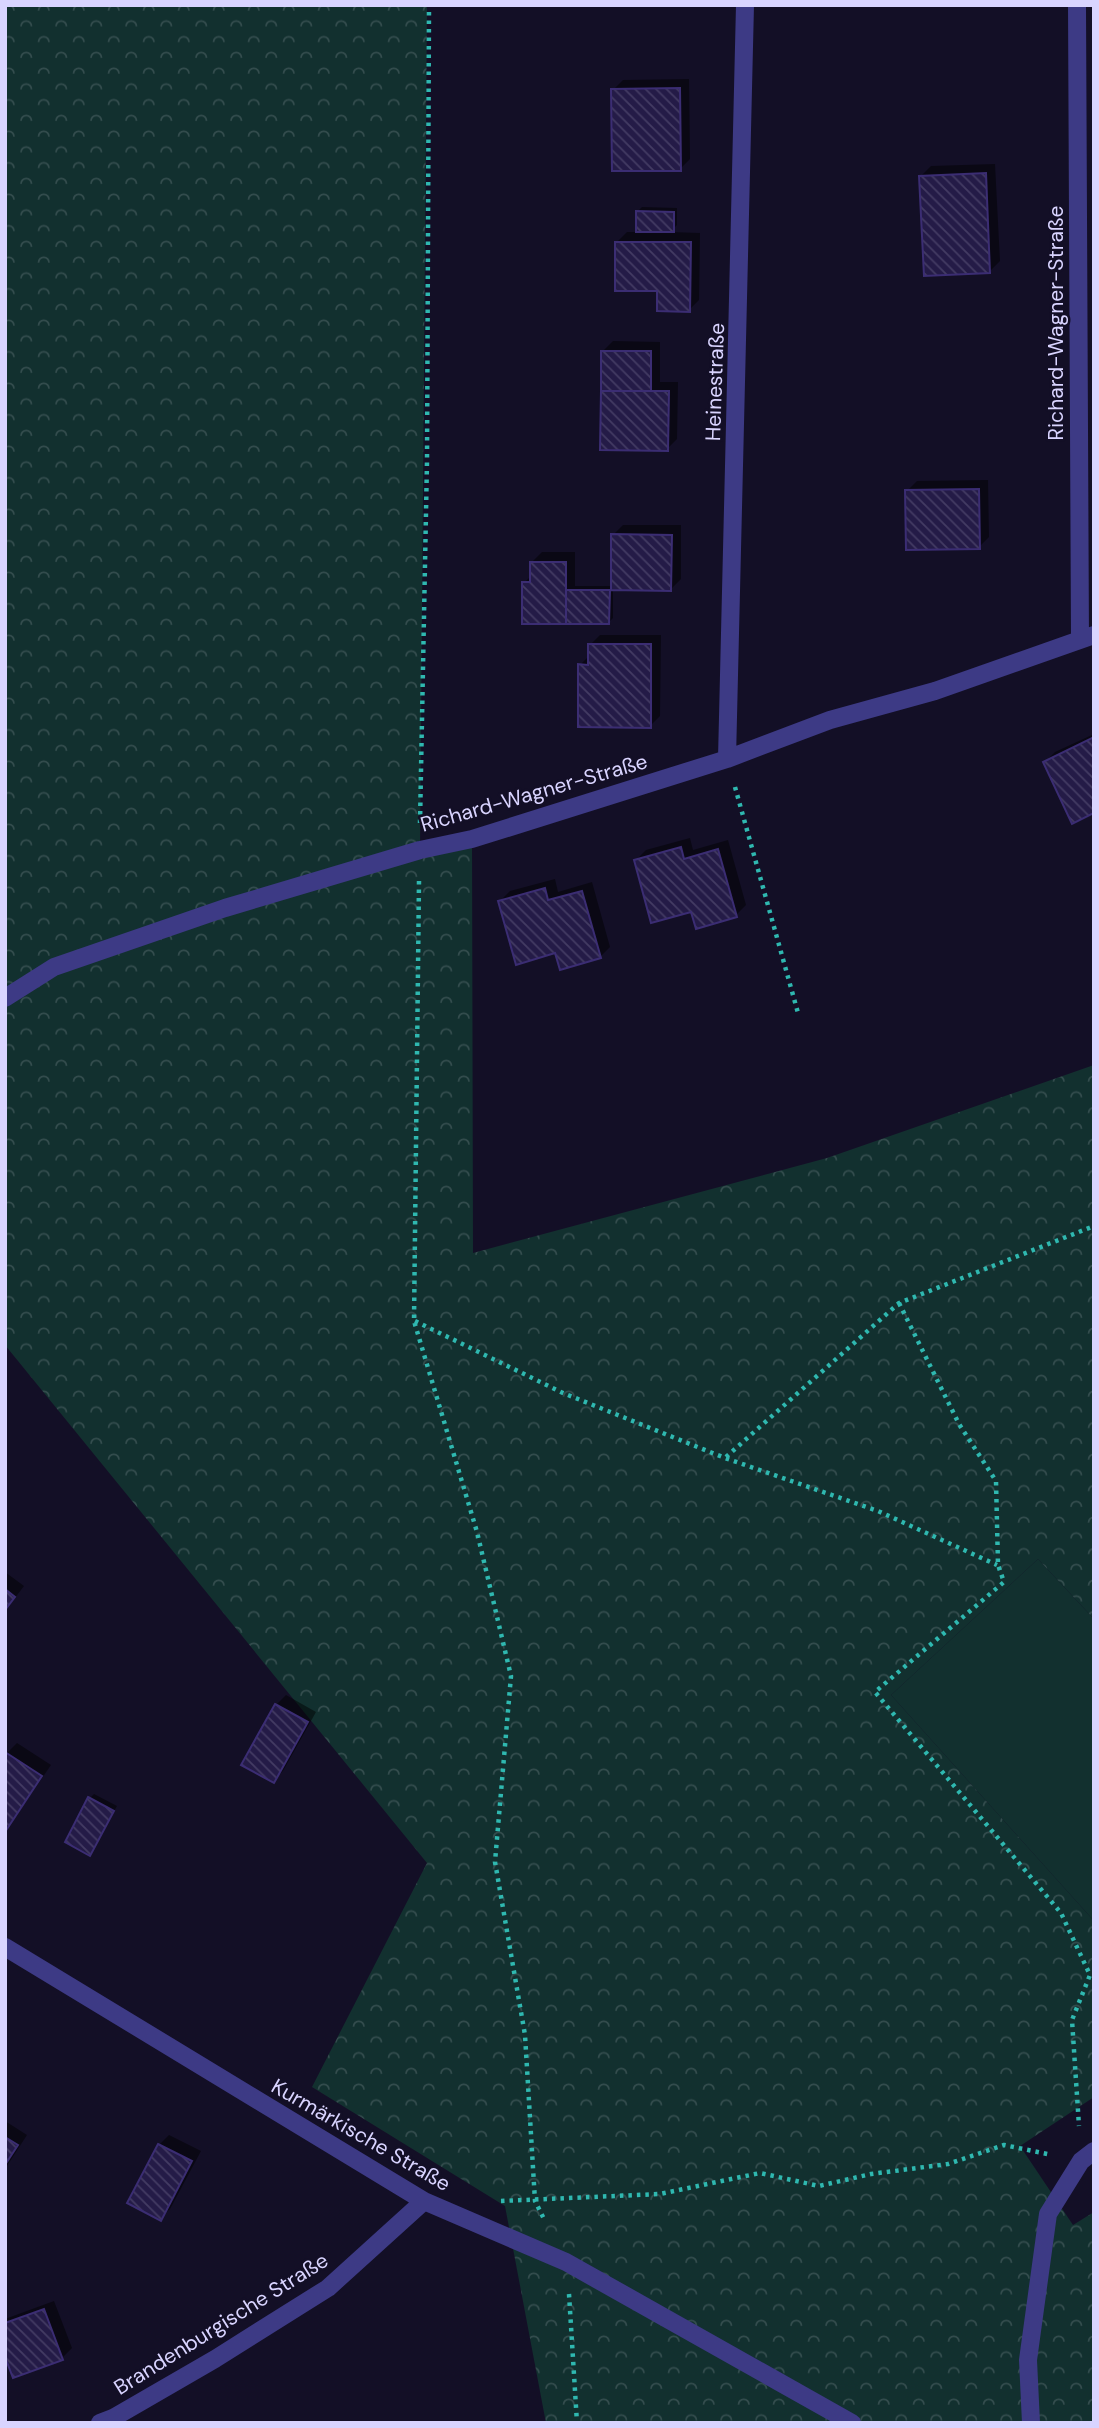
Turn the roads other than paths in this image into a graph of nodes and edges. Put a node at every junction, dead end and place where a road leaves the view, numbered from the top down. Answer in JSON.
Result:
{"nodes":[{"id":1,"x":745,"y":5,"type":"edge"},
{"id":2,"x":1077,"y":5,"type":"edge"},
{"id":3,"x":1087,"y":638,"type":"edge"},
{"id":4,"x":727,"y":759,"type":"junction"},
{"id":5,"x":5,"y":998,"type":"edge"},
{"id":6,"x":5,"y":1947,"type":"edge"},
{"id":7,"x":1088,"y":2156,"type":"edge"},
{"id":8,"x":424,"y":2201,"type":"junction"},
{"id":9,"x":100,"y":2423,"type":"edge"},
{"id":10,"x":852,"y":2423,"type":"edge"},
{"id":11,"x":1031,"y":2423,"type":"edge"}],
"edges":[{"from":1,"to":4,"type":"street","name":"Heinestraße"},
{"from":2,"to":3,"type":"street","name":"Richard-Wagner-Straße"},
{"from":3,"to":4,"type":"street","name":"Richard-Wagner-Straße"},
{"from":4,"to":5,"type":"street","name":"Richard-Wagner-Straße"},
{"from":6,"to":8,"type":"street","name":"Kurmärkische Straße"},
{"from":7,"to":11,"type":"street"},
{"from":8,"to":9,"type":"street","name":"Brandenburgische Straße"},
{"from":8,"to":10,"type":"street","name":"Kurmärkische Straße"}]}
